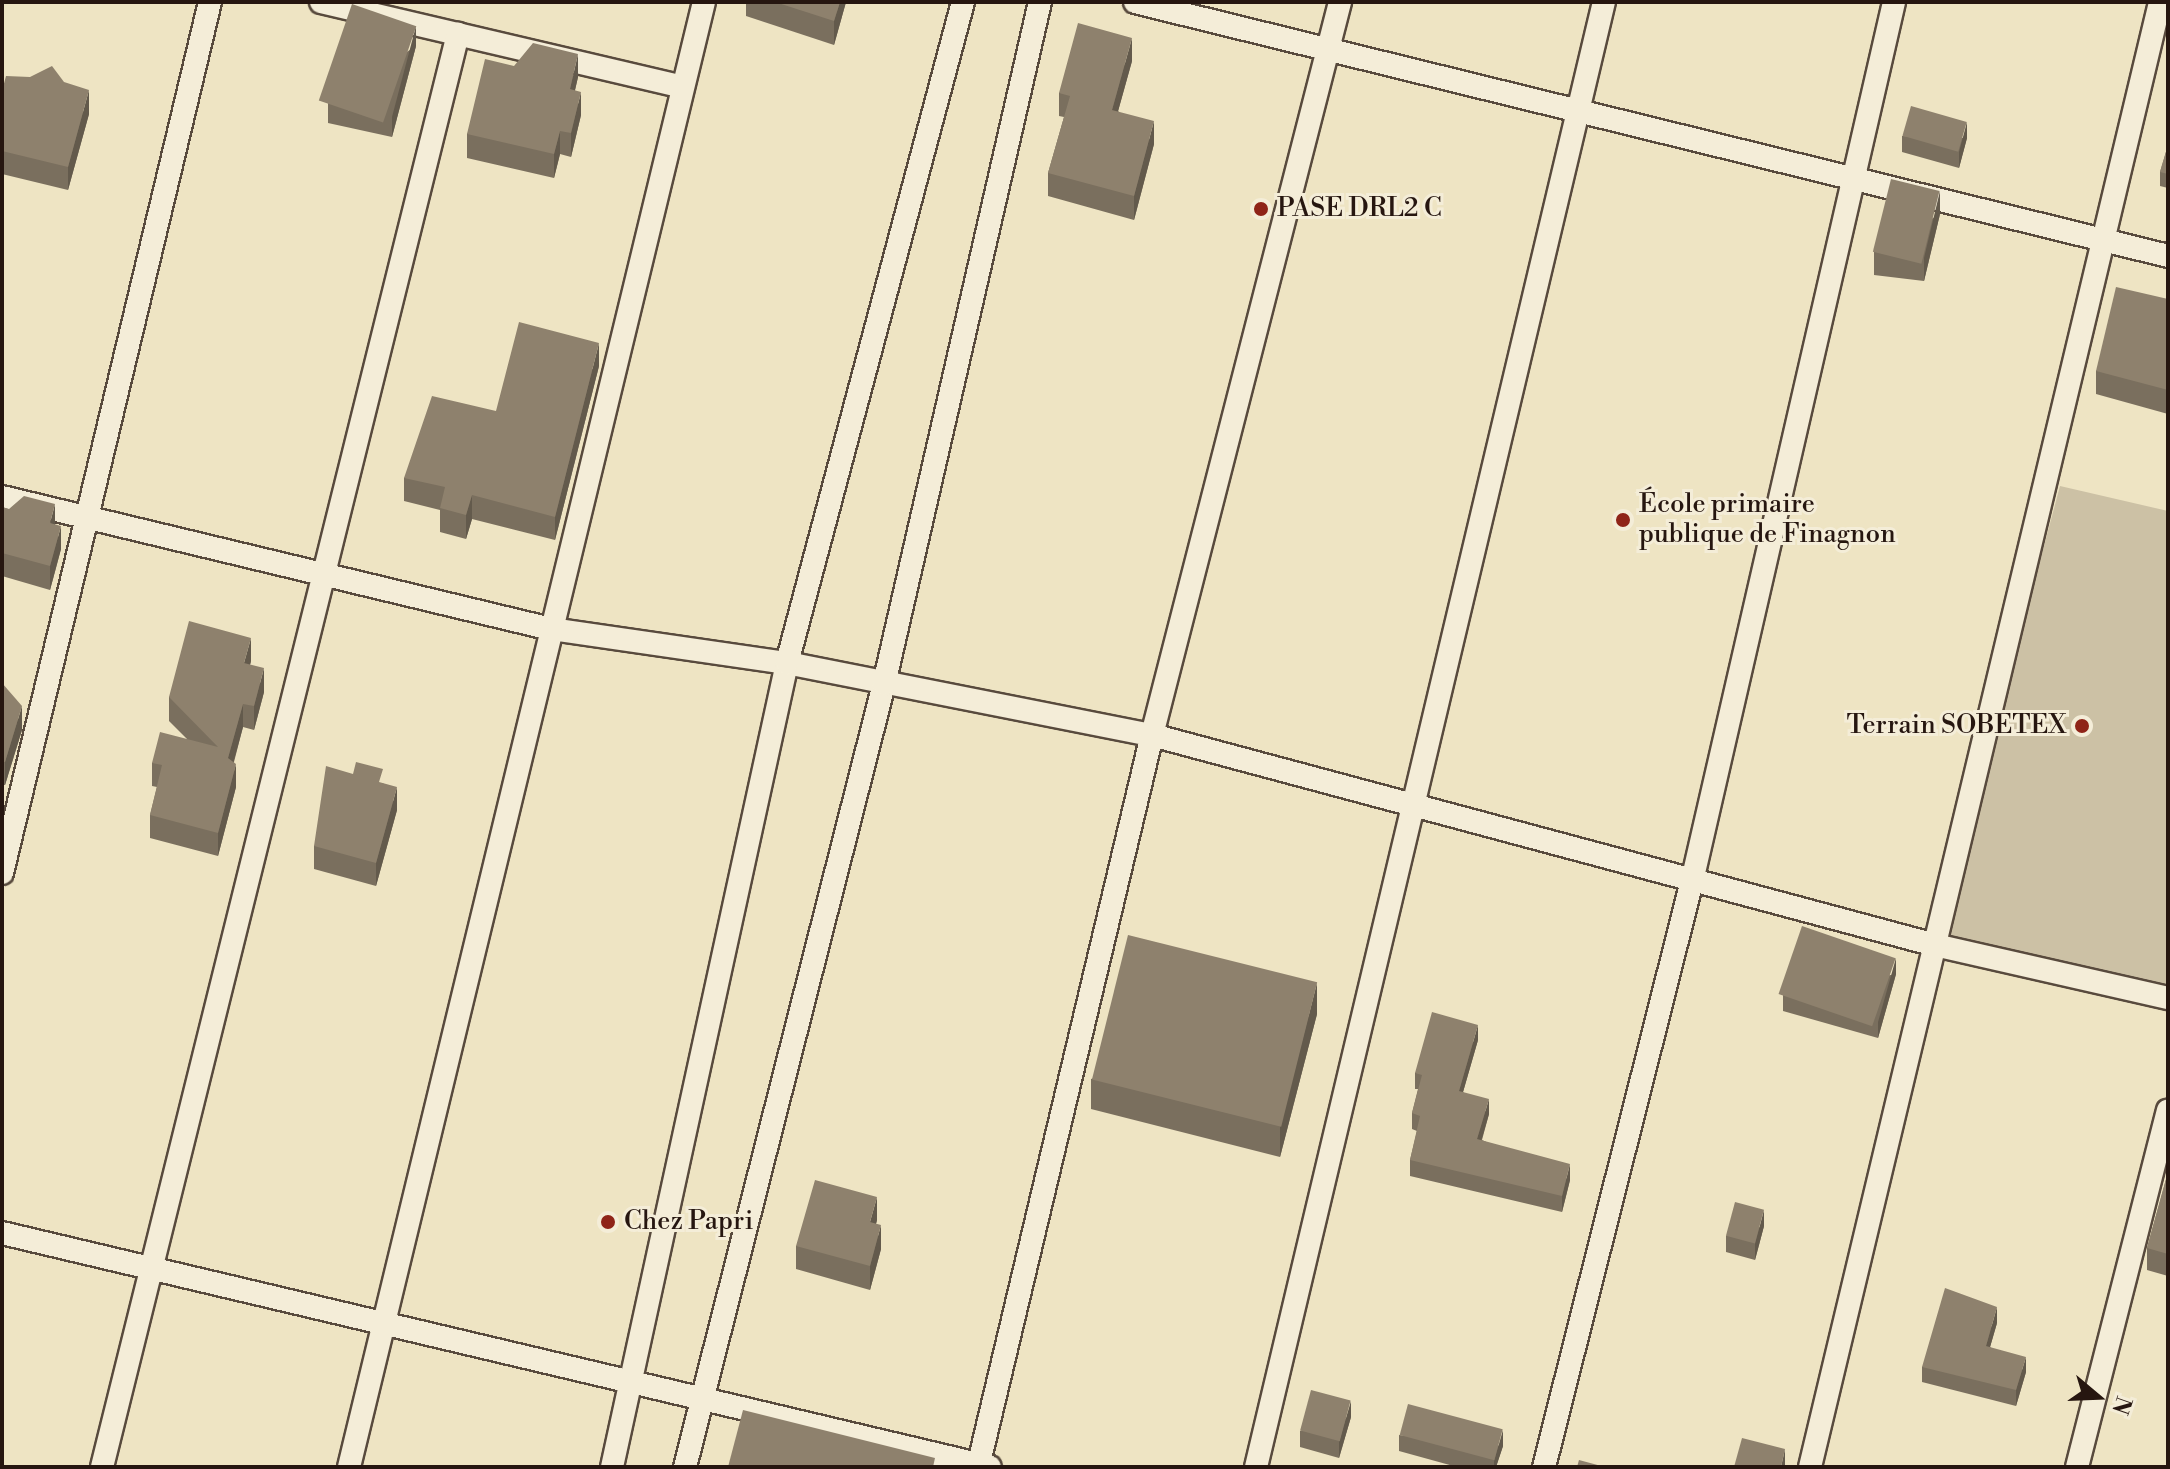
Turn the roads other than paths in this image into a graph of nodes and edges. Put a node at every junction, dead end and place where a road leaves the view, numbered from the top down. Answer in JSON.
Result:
{"nodes":[{"id":1,"x":210,"y":2,"type":"edge"},
{"id":2,"x":321,"y":2,"type":"edge"},
{"id":3,"x":704,"y":2,"type":"edge"},
{"id":4,"x":963,"y":2,"type":"edge"},
{"id":5,"x":1040,"y":2,"type":"edge"},
{"id":6,"x":1135,"y":2,"type":"edge"},
{"id":7,"x":1340,"y":2,"type":"edge"},
{"id":8,"x":1604,"y":2,"type":"edge"},
{"id":9,"x":1894,"y":2,"type":"edge"},
{"id":10,"x":2160,"y":2,"type":"edge"},
{"id":11,"x":458,"y":34,"type":"junction"},
{"id":12,"x":1328,"y":49,"type":"junction"},
{"id":13,"x":682,"y":87,"type":"junction"},
{"id":14,"x":1577,"y":111,"type":"junction"},
{"id":15,"x":1854,"y":179,"type":"junction"},
{"id":16,"x":2106,"y":241,"type":"junction"},
{"id":17,"x":2168,"y":256,"type":"edge"},
{"id":18,"x":2,"y":497,"type":"edge"},
{"id":19,"x":87,"y":517,"type":"junction"},
{"id":20,"x":324,"y":574,"type":"junction"},
{"id":21,"x":551,"y":629,"type":"junction"},
{"id":22,"x":787,"y":663,"type":"junction"},
{"id":23,"x":884,"y":684,"type":"junction"},
{"id":24,"x":1152,"y":735,"type":"junction"},
{"id":25,"x":1407,"y":808,"type":"junction"},
{"id":26,"x":2,"y":873,"type":"edge"},
{"id":27,"x":1693,"y":877,"type":"junction"},
{"id":28,"x":1939,"y":946,"type":"junction"},
{"id":29,"x":2168,"y":998,"type":"edge"},
{"id":30,"x":2168,"y":1110,"type":"edge"},
{"id":31,"x":2,"y":1233,"type":"edge"},
{"id":32,"x":151,"y":1268,"type":"junction"},
{"id":33,"x":384,"y":1323,"type":"junction"},
{"id":34,"x":633,"y":1382,"type":"junction"},
{"id":35,"x":702,"y":1398,"type":"junction"},
{"id":36,"x":982,"y":1466,"type":"edge"},
{"id":37,"x":102,"y":1467,"type":"edge"},
{"id":38,"x":349,"y":1467,"type":"edge"},
{"id":39,"x":612,"y":1467,"type":"edge"},
{"id":40,"x":685,"y":1467,"type":"edge"},
{"id":41,"x":1256,"y":1467,"type":"edge"},
{"id":42,"x":1544,"y":1467,"type":"edge"},
{"id":43,"x":1810,"y":1467,"type":"edge"},
{"id":44,"x":2077,"y":1467,"type":"edge"}],
"edges":[{"from":1,"to":19,"type":"street"},
{"from":2,"to":11,"type":"street"},
{"from":3,"to":13,"type":"street"},
{"from":4,"to":22,"type":"street"},
{"from":5,"to":23,"type":"street"},
{"from":6,"to":12,"type":"street"},
{"from":7,"to":12,"type":"street"},
{"from":8,"to":14,"type":"street"},
{"from":9,"to":15,"type":"street"},
{"from":10,"to":16,"type":"street"},
{"from":11,"to":13,"type":"street"},
{"from":11,"to":20,"type":"street"},
{"from":12,"to":14,"type":"street"},
{"from":12,"to":24,"type":"street"},
{"from":13,"to":21,"type":"street"},
{"from":14,"to":15,"type":"street"},
{"from":14,"to":25,"type":"street"},
{"from":15,"to":16,"type":"street"},
{"from":15,"to":27,"type":"street"},
{"from":16,"to":17,"type":"street"},
{"from":16,"to":28,"type":"street"},
{"from":18,"to":19,"type":"street"},
{"from":19,"to":20,"type":"street"},
{"from":19,"to":26,"type":"street"},
{"from":20,"to":21,"type":"street"},
{"from":20,"to":32,"type":"street"},
{"from":21,"to":22,"type":"street"},
{"from":21,"to":33,"type":"street"},
{"from":22,"to":23,"type":"street"},
{"from":22,"to":34,"type":"street"},
{"from":23,"to":24,"type":"street"},
{"from":23,"to":35,"type":"street"},
{"from":24,"to":25,"type":"street"},
{"from":24,"to":36,"type":"street"},
{"from":25,"to":27,"type":"street"},
{"from":25,"to":41,"type":"street"},
{"from":27,"to":28,"type":"street"},
{"from":27,"to":42,"type":"street"},
{"from":28,"to":29,"type":"street"},
{"from":28,"to":43,"type":"street"},
{"from":30,"to":44,"type":"street"},
{"from":31,"to":32,"type":"street"},
{"from":32,"to":33,"type":"street"},
{"from":32,"to":37,"type":"street"},
{"from":33,"to":34,"type":"street"},
{"from":33,"to":38,"type":"street"},
{"from":34,"to":35,"type":"street"},
{"from":34,"to":39,"type":"street"},
{"from":35,"to":36,"type":"street"},
{"from":35,"to":40,"type":"street"}]}
